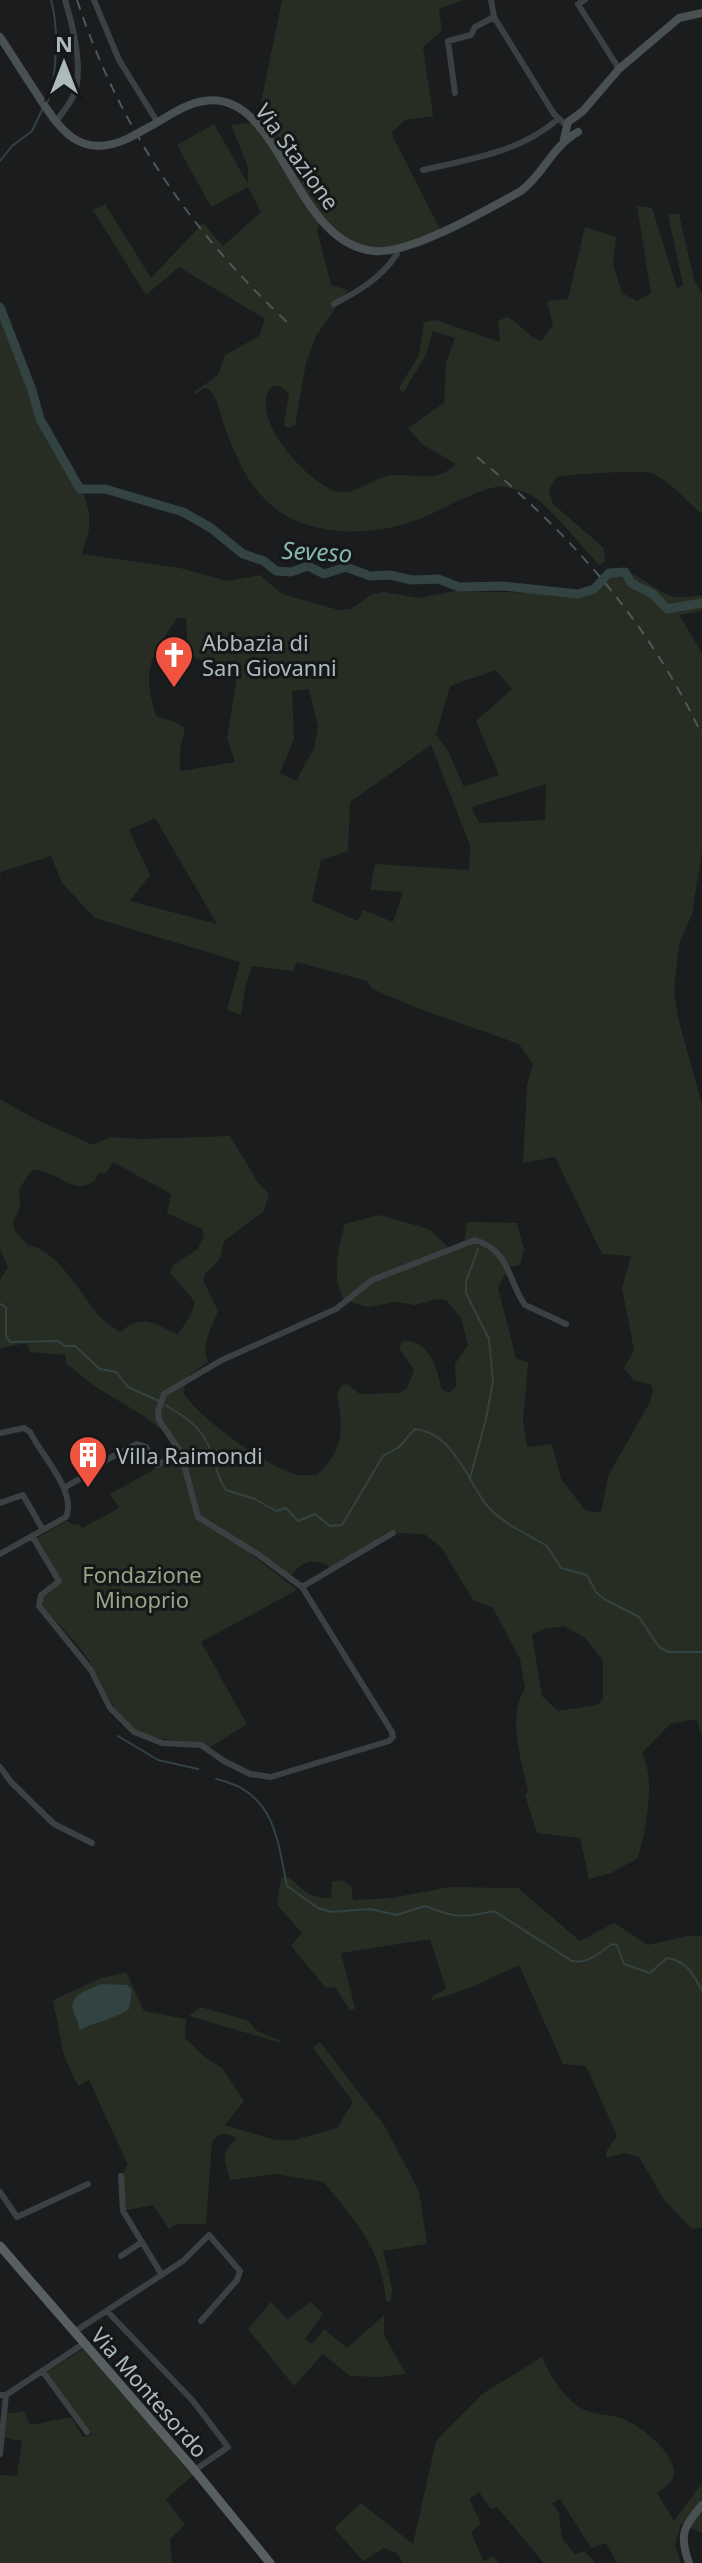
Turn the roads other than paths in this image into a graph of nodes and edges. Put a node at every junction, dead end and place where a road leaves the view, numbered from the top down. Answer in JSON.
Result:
{"nodes":[{"id":1,"x":65,"y":0,"type":"edge"},
{"id":2,"x":94,"y":0,"type":"edge"},
{"id":3,"x":491,"y":0,"type":"edge"},
{"id":4,"x":585,"y":0,"type":"edge"},
{"id":5,"x":702,"y":13,"type":"edge"},
{"id":6,"x":494,"y":17,"type":"junction"},
{"id":7,"x":0,"y":37,"type":"edge"},
{"id":8,"x":619,"y":69,"type":"junction"},
{"id":9,"x":455,"y":93,"type":"dead end"},
{"id":10,"x":53,"y":118,"type":"junction"},
{"id":11,"x":558,"y":119,"type":"junction"},
{"id":12,"x":158,"y":123,"type":"junction"},
{"id":13,"x":573,"y":125,"type":"junction"},
{"id":14,"x":423,"y":170,"type":"dead end"},
{"id":15,"x":396,"y":249,"type":"junction"},
{"id":16,"x":334,"y":304,"type":"dead end"},
{"id":17,"x":566,"y":1324,"type":"dead end"},
{"id":18,"x":0,"y":1433,"type":"edge"},
{"id":19,"x":181,"y":1453,"type":"junction"},
{"id":20,"x":64,"y":1488,"type":"junction"},
{"id":21,"x":0,"y":1503,"type":"edge"},
{"id":22,"x":43,"y":1530,"type":"junction"},
{"id":23,"x":393,"y":1533,"type":"dead end"},
{"id":24,"x":32,"y":1536,"type":"junction"},
{"id":25,"x":0,"y":1554,"type":"edge"},
{"id":26,"x":302,"y":1587,"type":"junction"},
{"id":27,"x":0,"y":1767,"type":"edge"},
{"id":28,"x":92,"y":1843,"type":"dead end"},
{"id":29,"x":121,"y":2176,"type":"dead end"},
{"id":30,"x":88,"y":2184,"type":"dead end"},
{"id":31,"x":0,"y":2192,"type":"edge"},
{"id":32,"x":142,"y":2242,"type":"junction"},
{"id":33,"x":0,"y":2246,"type":"edge"},
{"id":34,"x":121,"y":2256,"type":"dead end"},
{"id":35,"x":162,"y":2275,"type":"junction"},
{"id":36,"x":107,"y":2311,"type":"junction"},
{"id":37,"x":201,"y":2321,"type":"dead end"},
{"id":38,"x":74,"y":2332,"type":"junction"},
{"id":39,"x":83,"y":2344,"type":"junction"},
{"id":40,"x":43,"y":2372,"type":"junction"},
{"id":41,"x":3,"y":2395,"type":"edge"},
{"id":42,"x":87,"y":2432,"type":"dead end"},
{"id":43,"x":0,"y":2454,"type":"edge"},
{"id":44,"x":195,"y":2470,"type":"junction"},
{"id":45,"x":702,"y":2505,"type":"edge"},
{"id":46,"x":270,"y":2563,"type":"edge"},
{"id":47,"x":689,"y":2563,"type":"edge"}],
"edges":[{"from":1,"to":10,"type":"street"},
{"from":2,"to":12,"type":"street"},
{"from":3,"to":6,"type":"street"},
{"from":4,"to":8,"type":"street"},
{"from":5,"to":8,"type":"main road","name":"Via Stazione"},
{"from":6,"to":9,"type":"street"},
{"from":6,"to":11,"type":"street"},
{"from":7,"to":10,"type":"main road","name":"Via Stazione"},
{"from":8,"to":13,"type":"main road","name":"Via Stazione"},
{"from":10,"to":12,"type":"main road","name":"Via Stazione","bridge":true},
{"from":11,"to":13,"type":"street"},
{"from":11,"to":14,"type":"street"},
{"from":12,"to":15,"type":"main road","name":"Via Stazione"},
{"from":13,"to":15,"type":"main road","name":"Via Stazione"},
{"from":15,"to":16,"type":"street"},
{"from":17,"to":19,"type":"street"},
{"from":18,"to":20,"type":"street"},
{"from":19,"to":20,"type":"street"},
{"from":19,"to":26,"type":"street"},
{"from":20,"to":22,"type":"street"},
{"from":21,"to":22,"type":"street"},
{"from":22,"to":24,"type":"street"},
{"from":23,"to":26,"type":"street"},
{"from":24,"to":25,"type":"street"},
{"from":24,"to":26,"type":"street"},
{"from":27,"to":28,"type":"street"},
{"from":29,"to":32,"type":"street"},
{"from":30,"to":31,"type":"street"},
{"from":32,"to":34,"type":"street"},
{"from":32,"to":35,"type":"street"},
{"from":33,"to":38,"type":"main road","name":"Via Montesordo"},
{"from":35,"to":36,"type":"street"},
{"from":35,"to":37,"type":"street"},
{"from":36,"to":38,"type":"street"},
{"from":36,"to":44,"type":"street"},
{"from":38,"to":39,"type":"main road","name":"Via Montesordo"},
{"from":39,"to":40,"type":"street"},
{"from":39,"to":44,"type":"main road","name":"Via Montesordo"},
{"from":40,"to":41,"type":"street"},
{"from":40,"to":42,"type":"street"},
{"from":41,"to":43,"type":"street"},
{"from":44,"to":46,"type":"main road","name":"Via Montesordo"},
{"from":45,"to":47,"type":"main road"}]}
